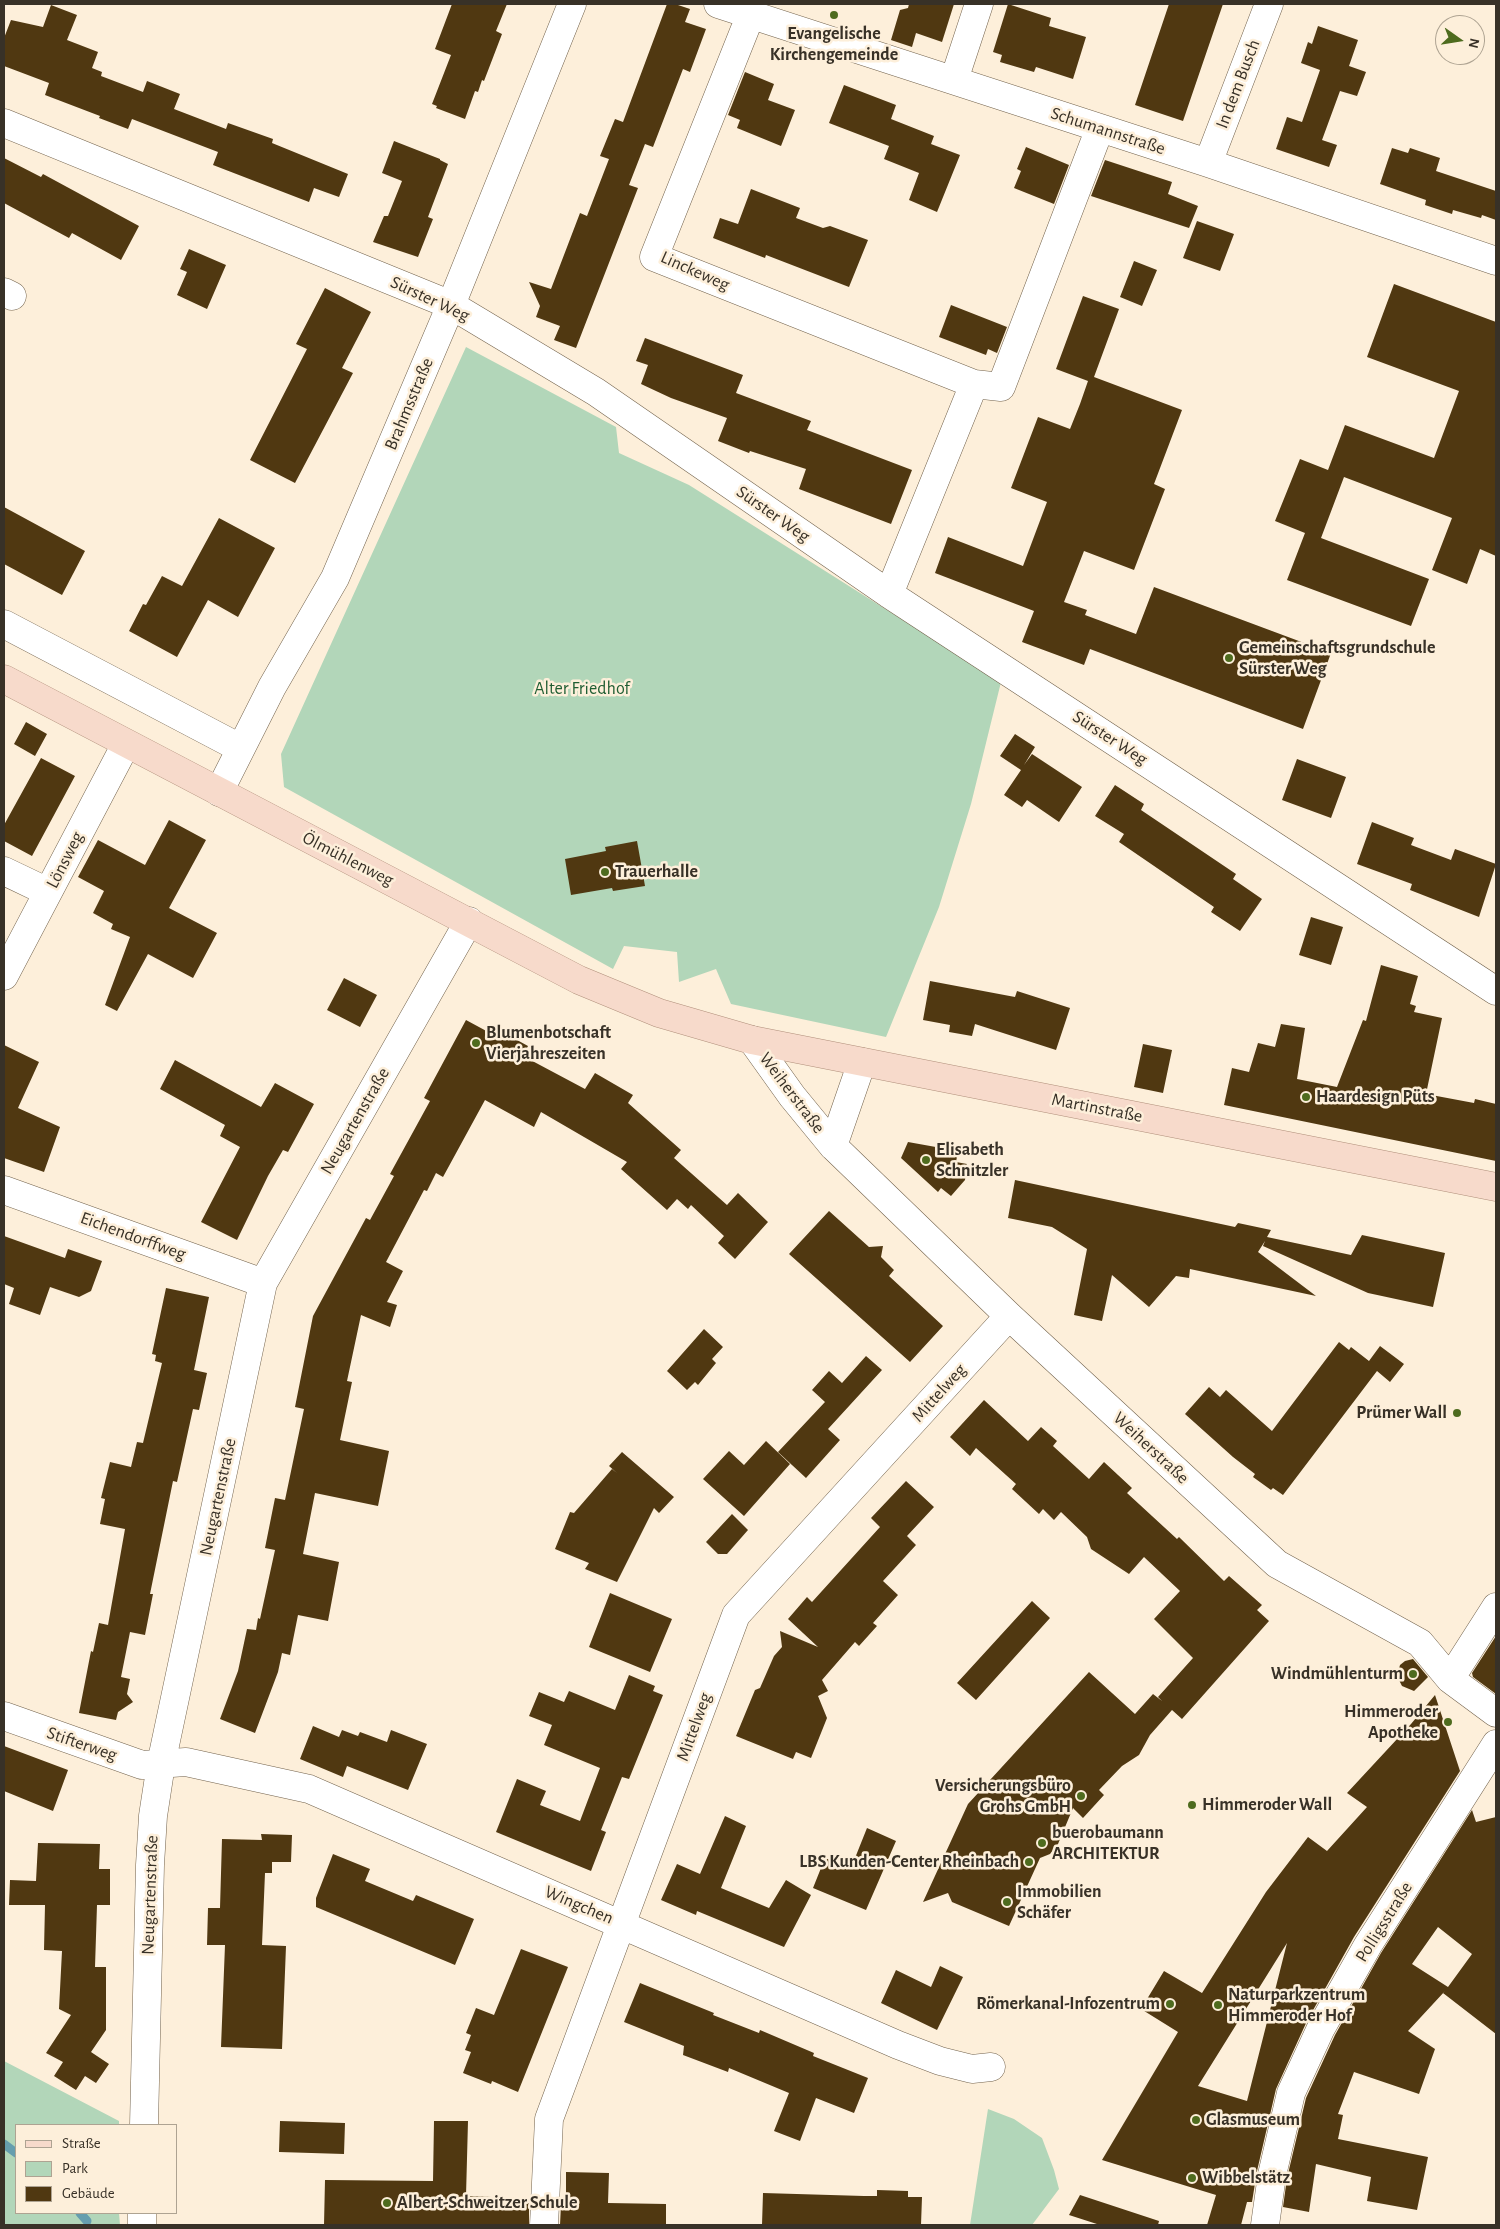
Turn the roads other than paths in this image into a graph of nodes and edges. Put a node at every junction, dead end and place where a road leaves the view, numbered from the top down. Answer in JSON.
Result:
{"nodes":[{"id":1,"x":572,"y":4,"type":"edge"},
{"id":2,"x":718,"y":4,"type":"edge"},
{"id":3,"x":980,"y":4,"type":"edge"},
{"id":4,"x":1269,"y":4,"type":"edge"},
{"id":5,"x":751,"y":14,"type":"junction"},
{"id":6,"x":954,"y":80,"type":"junction"},
{"id":7,"x":4,"y":123,"type":"edge"},
{"id":8,"x":1100,"y":128,"type":"junction"},
{"id":9,"x":1208,"y":163,"type":"junction"},
{"id":10,"x":1496,"y":261,"type":"edge"},
{"id":11,"x":451,"y":304,"type":"junction"},
{"id":12,"x":974,"y":384,"type":"junction"},
{"id":13,"x":889,"y":594,"type":"junction"},
{"id":14,"x":4,"y":624,"type":"edge"},
{"id":15,"x":4,"y":679,"type":"edge"},
{"id":16,"x":126,"y":744,"type":"junction"},
{"id":17,"x":240,"y":748,"type":"junction"},
{"id":18,"x":219,"y":792,"type":"junction"},
{"id":19,"x":4,"y":871,"type":"edge"},
{"id":20,"x":48,"y":892,"type":"junction"},
{"id":21,"x":469,"y":921,"type":"junction"},
{"id":22,"x":4,"y":976,"type":"edge"},
{"id":23,"x":1496,"y":991,"type":"edge"},
{"id":24,"x":699,"y":1024,"type":"joint"},
{"id":25,"x":752,"y":1040,"type":"junction"},
{"id":26,"x":862,"y":1062,"type":"junction"},
{"id":27,"x":833,"y":1146,"type":"junction"},
{"id":28,"x":1496,"y":1186,"type":"edge"},
{"id":29,"x":4,"y":1190,"type":"edge"},
{"id":30,"x":263,"y":1283,"type":"junction"},
{"id":31,"x":1009,"y":1316,"type":"junction"},
{"id":32,"x":1496,"y":1607,"type":"edge"},
{"id":33,"x":1450,"y":1679,"type":"junction"},
{"id":34,"x":1496,"y":1713,"type":"edge"},
{"id":35,"x":4,"y":1716,"type":"edge"},
{"id":36,"x":1496,"y":1744,"type":"edge"},
{"id":37,"x":161,"y":1764,"type":"junction"},
{"id":38,"x":621,"y":1923,"type":"junction"},
{"id":39,"x":991,"y":2067,"type":"dead end"},
{"id":40,"x":144,"y":2124,"type":"edge"},
{"id":41,"x":544,"y":2225,"type":"edge"},
{"id":42,"x":1265,"y":2225,"type":"edge"}],
"edges":[{"from":1,"to":11,"type":"street","name":"Brahmsstraße"},
{"from":2,"to":5,"type":"street","name":"Schumannstraße"},
{"from":3,"to":6,"type":"street"},
{"from":4,"to":9,"type":"street","name":"In dem Busch"},
{"from":5,"to":6,"type":"street","name":"Schumannstraße"},
{"from":5,"to":12,"type":"street","name":"Linckeweg"},
{"from":6,"to":8,"type":"street","name":"Schumannstraße"},
{"from":7,"to":11,"type":"street","name":"Sürster Weg"},
{"from":8,"to":9,"type":"street","name":"Schumannstraße"},
{"from":8,"to":12,"type":"street","name":"Linckeweg"},
{"from":9,"to":10,"type":"street","name":"Schumannstraße"},
{"from":11,"to":13,"type":"street","name":"Sürster Weg"},
{"from":11,"to":17,"type":"street","name":"Brahmsstraße"},
{"from":12,"to":13,"type":"street"},
{"from":13,"to":23,"type":"street","name":"Sürster Weg"},
{"from":14,"to":17,"type":"street"},
{"from":15,"to":16,"type":"main road","name":"Ölmühlenweg"},
{"from":16,"to":18,"type":"main road","name":"Ölmühlenweg"},
{"from":16,"to":20,"type":"street","name":"Lönsweg"},
{"from":17,"to":18,"type":"street","name":"Brahmsstraße"},
{"from":18,"to":21,"type":"main road","name":"Ölmühlenweg"},
{"from":19,"to":20,"type":"street"},
{"from":20,"to":22,"type":"street","name":"Lönsweg"},
{"from":21,"to":24,"type":"main road","name":"Ölmühlenweg"},
{"from":21,"to":30,"type":"street","name":"Neugartenstraße"},
{"from":24,"to":25,"type":"main road","name":"Martinstraße"},
{"from":25,"to":26,"type":"main road","name":"Martinstraße"},
{"from":25,"to":27,"type":"street","name":"Weiherstraße"},
{"from":26,"to":27,"type":"street","name":"Weiherstraße"},
{"from":26,"to":28,"type":"main road","name":"Martinstraße"},
{"from":27,"to":31,"type":"street","name":"Weiherstraße"},
{"from":29,"to":30,"type":"street","name":"Eichendorffweg"},
{"from":30,"to":37,"type":"street","name":"Neugartenstraße"},
{"from":31,"to":33,"type":"street","name":"Weiherstraße"},
{"from":31,"to":38,"type":"street","name":"Mittelweg"},
{"from":32,"to":33,"type":"street"},
{"from":33,"to":34,"type":"street","name":"Weiherstraße"},
{"from":35,"to":37,"type":"street","name":"Stifterweg"},
{"from":36,"to":42,"type":"street","name":"Polligsstraße"},
{"from":37,"to":38,"type":"street","name":"Wingchen"},
{"from":37,"to":40,"type":"street","name":"Neugartenstraße"},
{"from":38,"to":39,"type":"street","name":"Wingchen"},
{"from":38,"to":41,"type":"street","name":"Mittelweg"}]}
